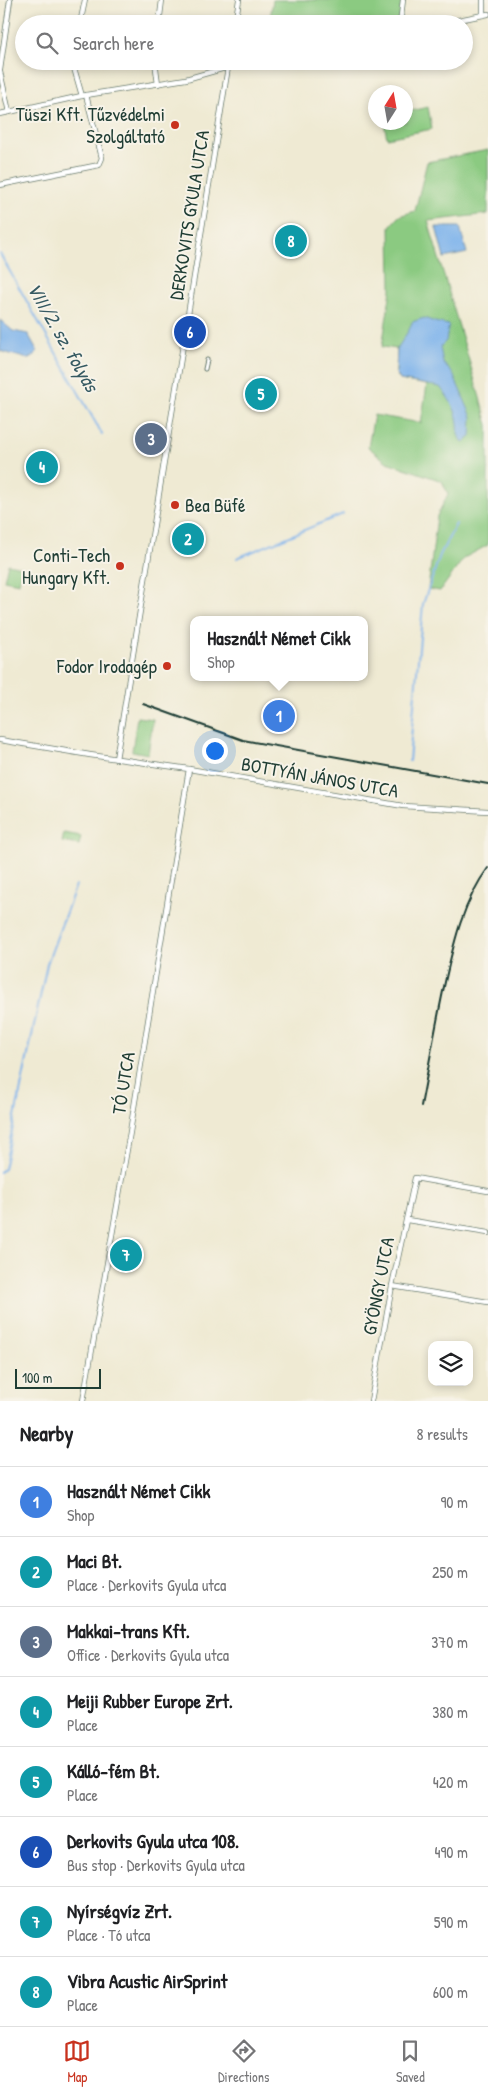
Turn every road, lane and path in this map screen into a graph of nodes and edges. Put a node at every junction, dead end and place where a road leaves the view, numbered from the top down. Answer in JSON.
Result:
{"nodes":[{"id":1,"x":10,"y":0,"type":"edge"},
{"id":2,"x":85,"y":0,"type":"edge"},
{"id":3,"x":162,"y":0,"type":"edge"},
{"id":4,"x":239,"y":0,"type":"edge"},
{"id":5,"x":403,"y":0,"type":"edge"},
{"id":6,"x":482,"y":0,"type":"edge"},
{"id":7,"x":82,"y":15,"type":"edge"},
{"id":8,"x":160,"y":15,"type":"edge"},
{"id":9,"x":236,"y":15,"type":"edge"},
{"id":10,"x":401,"y":15,"type":"edge"},
{"id":11,"x":486,"y":15,"type":"edge"},
{"id":12,"x":473,"y":17,"type":"edge"},
{"id":13,"x":75,"y":70,"type":"edge"},
{"id":14,"x":156,"y":70,"type":"edge"},
{"id":15,"x":212,"y":70,"type":"edge"},
{"id":16,"x":228,"y":70,"type":"edge"},
{"id":17,"x":0,"y":71,"type":"edge"},
{"id":18,"x":158,"y":84,"type":"junction"},
{"id":19,"x":84,"y":96,"type":"junction"},
{"id":20,"x":9,"y":112,"type":"junction"},
{"id":21,"x":0,"y":114,"type":"edge"},
{"id":22,"x":0,"y":184,"type":"edge"},
{"id":23,"x":207,"y":360,"type":"dead end"},
{"id":24,"x":205,"y":369,"type":"dead end"},
{"id":25,"x":0,"y":740,"type":"edge"},
{"id":26,"x":116,"y":759,"type":"junction"},
{"id":27,"x":189,"y":769,"type":"junction"},
{"id":28,"x":488,"y":811,"type":"edge"},
{"id":29,"x":488,"y":1191,"type":"edge"},
{"id":30,"x":407,"y":1220,"type":"junction"},
{"id":31,"x":488,"y":1233,"type":"edge"},
{"id":32,"x":392,"y":1286,"type":"junction"},
{"id":33,"x":488,"y":1302,"type":"edge"},
{"id":34,"x":83,"y":1401,"type":"edge"},
{"id":35,"x":372,"y":1401,"type":"edge"}],
"edges":[{"from":1,"to":17,"type":"street"},
{"from":2,"to":7,"type":"street"},
{"from":3,"to":8,"type":"street"},
{"from":4,"to":9,"type":"street"},
{"from":5,"to":10,"type":"street"},
{"from":6,"to":11,"type":"street"},
{"from":11,"to":12,"type":"street"},
{"from":13,"to":19,"type":"street"},
{"from":14,"to":18,"type":"street"},
{"from":15,"to":18,"type":"street"},
{"from":16,"to":26,"type":"street","name":"DERKOVITS GYULA UTCA"},
{"from":17,"to":20,"type":"street"},
{"from":18,"to":19,"type":"street"},
{"from":19,"to":20,"type":"street"},
{"from":19,"to":22,"type":"street"},
{"from":20,"to":21,"type":"street"},
{"from":23,"to":24,"type":"street"},
{"from":25,"to":26,"type":"street","name":"BOTTYÁN JÁNOS UTCA"},
{"from":26,"to":27,"type":"street","name":"BOTTYÁN JÁNOS UTCA"},
{"from":27,"to":28,"type":"street","name":"BOTTYÁN JÁNOS UTCA"},
{"from":27,"to":34,"type":"street","name":"TÓ UTCA"},
{"from":29,"to":30,"type":"street","name":"GYÖNGY UTCA"},
{"from":30,"to":31,"type":"street"},
{"from":30,"to":32,"type":"street","name":"GYÖNGY UTCA"},
{"from":32,"to":33,"type":"street"},
{"from":32,"to":35,"type":"street","name":"GYÖNGY UTCA"}]}
